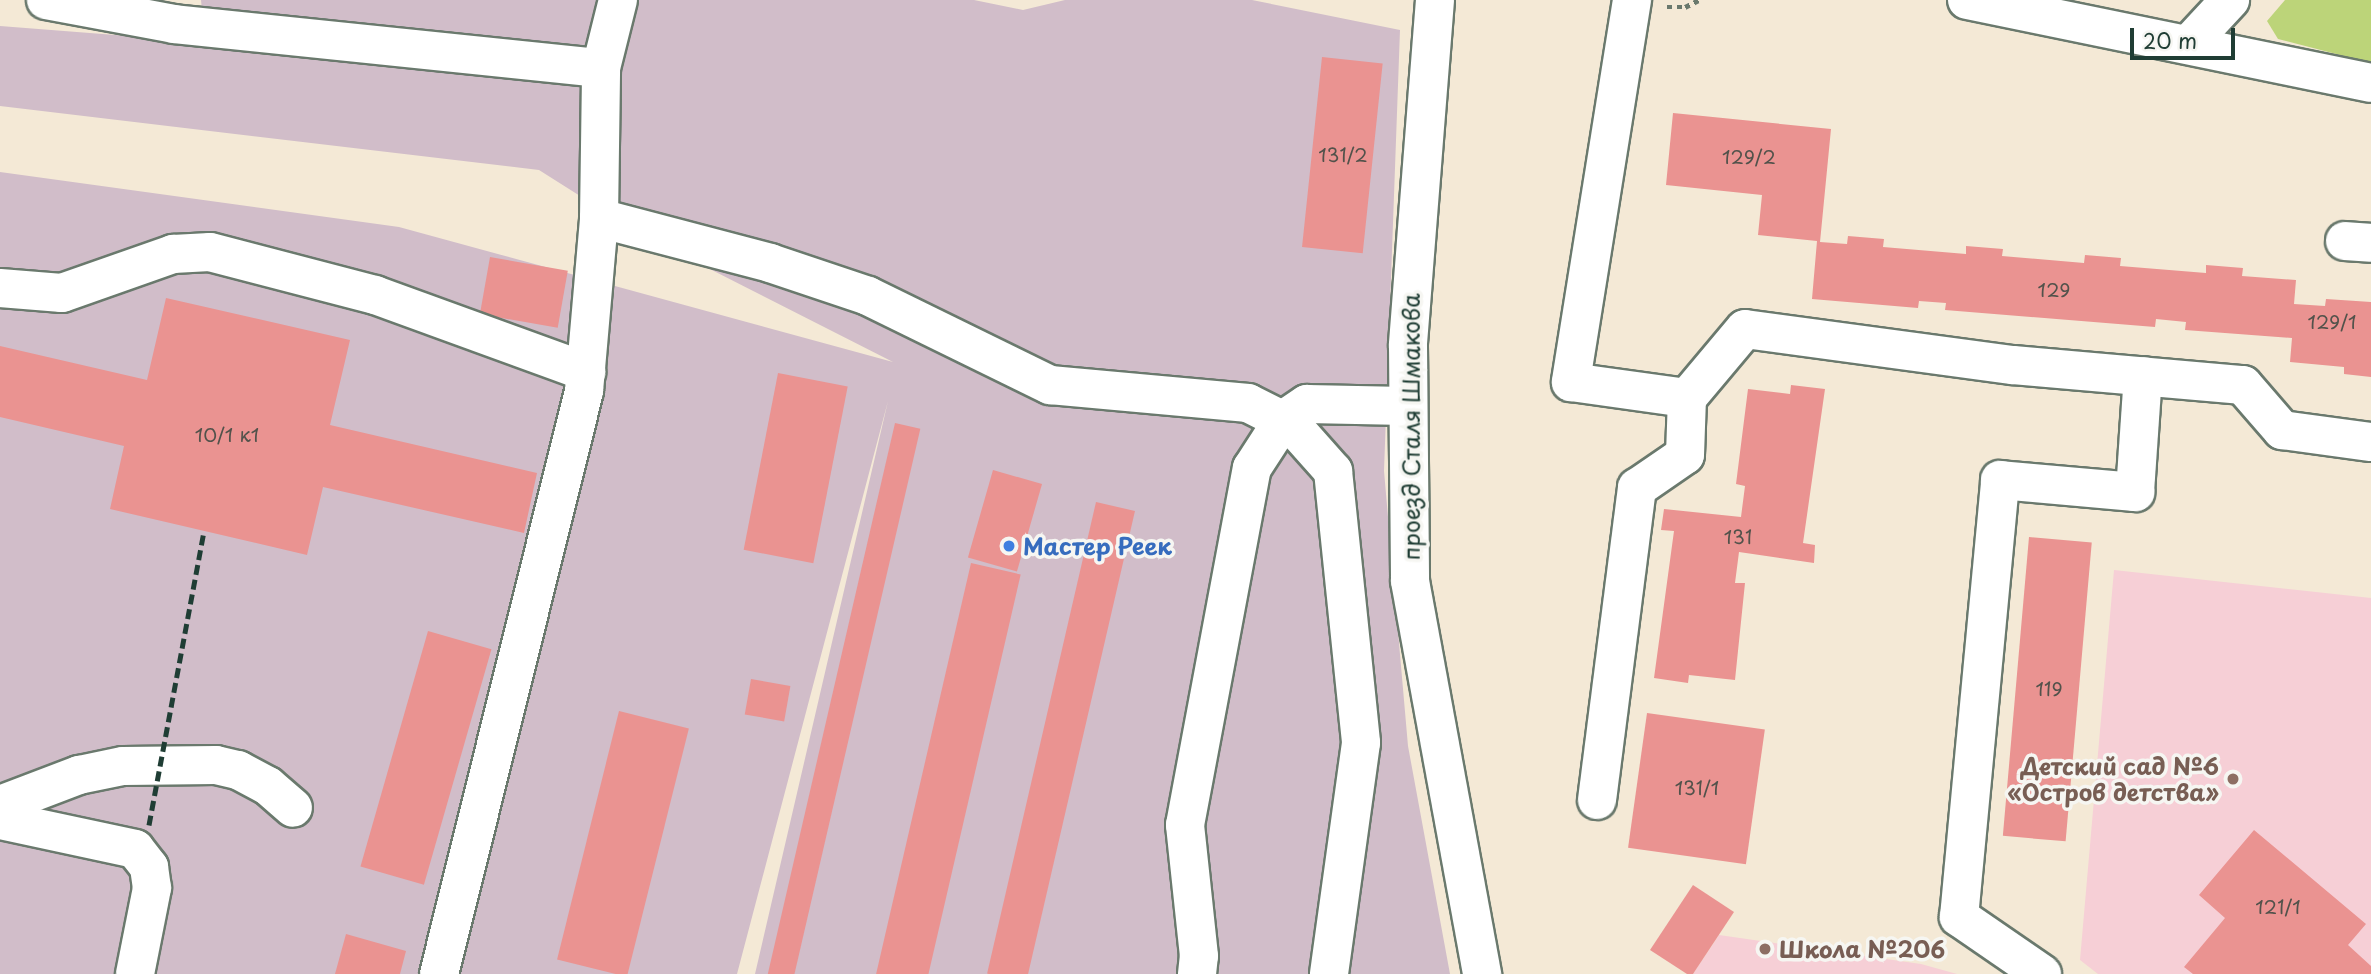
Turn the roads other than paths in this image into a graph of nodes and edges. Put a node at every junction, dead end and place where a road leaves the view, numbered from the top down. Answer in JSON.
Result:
{"nodes":[{"id":1,"x":46,"y":0,"type":"edge"},
{"id":2,"x":618,"y":0,"type":"edge"},
{"id":3,"x":1435,"y":0,"type":"edge"},
{"id":4,"x":1632,"y":0,"type":"edge"},
{"id":5,"x":1967,"y":0,"type":"edge"},
{"id":6,"x":2230,"y":0,"type":"edge"},
{"id":7,"x":2190,"y":43,"type":"junction"},
{"id":8,"x":601,"y":68,"type":"junction"},
{"id":9,"x":2371,"y":83,"type":"edge"},
{"id":10,"x":599,"y":218,"type":"junction"},
{"id":11,"x":0,"y":288,"type":"edge"},
{"id":12,"x":586,"y":372,"type":"junction"},
{"id":13,"x":2143,"y":376,"type":"junction"},
{"id":14,"x":1687,"y":398,"type":"junction"},
{"id":15,"x":1406,"y":406,"type":"junction"},
{"id":16,"x":1283,"y":420,"type":"junction"},
{"id":17,"x":2371,"y":442,"type":"edge"},
{"id":18,"x":1597,"y":800,"type":"dead end"},
{"id":19,"x":0,"y":805,"type":"edge"},
{"id":20,"x":293,"y":808,"type":"dead end"},
{"id":21,"x":0,"y":820,"type":"edge"},
{"id":22,"x":135,"y":974,"type":"edge"},
{"id":23,"x":439,"y":974,"type":"edge"},
{"id":24,"x":1198,"y":974,"type":"edge"},
{"id":25,"x":1329,"y":974,"type":"edge"},
{"id":26,"x":1482,"y":974,"type":"edge"},
{"id":27,"x":2042,"y":974,"type":"edge"}],
"edges":[{"from":1,"to":8,"type":"street"},
{"from":2,"to":8,"type":"street"},
{"from":3,"to":15,"type":"street","name":"проезд Сталя Шмакова"},
{"from":4,"to":14,"type":"street"},
{"from":5,"to":7,"type":"street"},
{"from":6,"to":7,"type":"street"},
{"from":7,"to":9,"type":"street"},
{"from":8,"to":10,"type":"street"},
{"from":10,"to":12,"type":"street"},
{"from":10,"to":16,"type":"street"},
{"from":11,"to":12,"type":"street"},
{"from":12,"to":23,"type":"street"},
{"from":13,"to":14,"type":"street"},
{"from":13,"to":17,"type":"street"},
{"from":13,"to":27,"type":"street"},
{"from":14,"to":18,"type":"street"},
{"from":15,"to":16,"type":"street"},
{"from":15,"to":26,"type":"street","name":"проезд Сталя Шмакова"},
{"from":16,"to":24,"type":"street"},
{"from":16,"to":25,"type":"street"},
{"from":19,"to":20,"type":"street"},
{"from":21,"to":22,"type":"street"}]}
